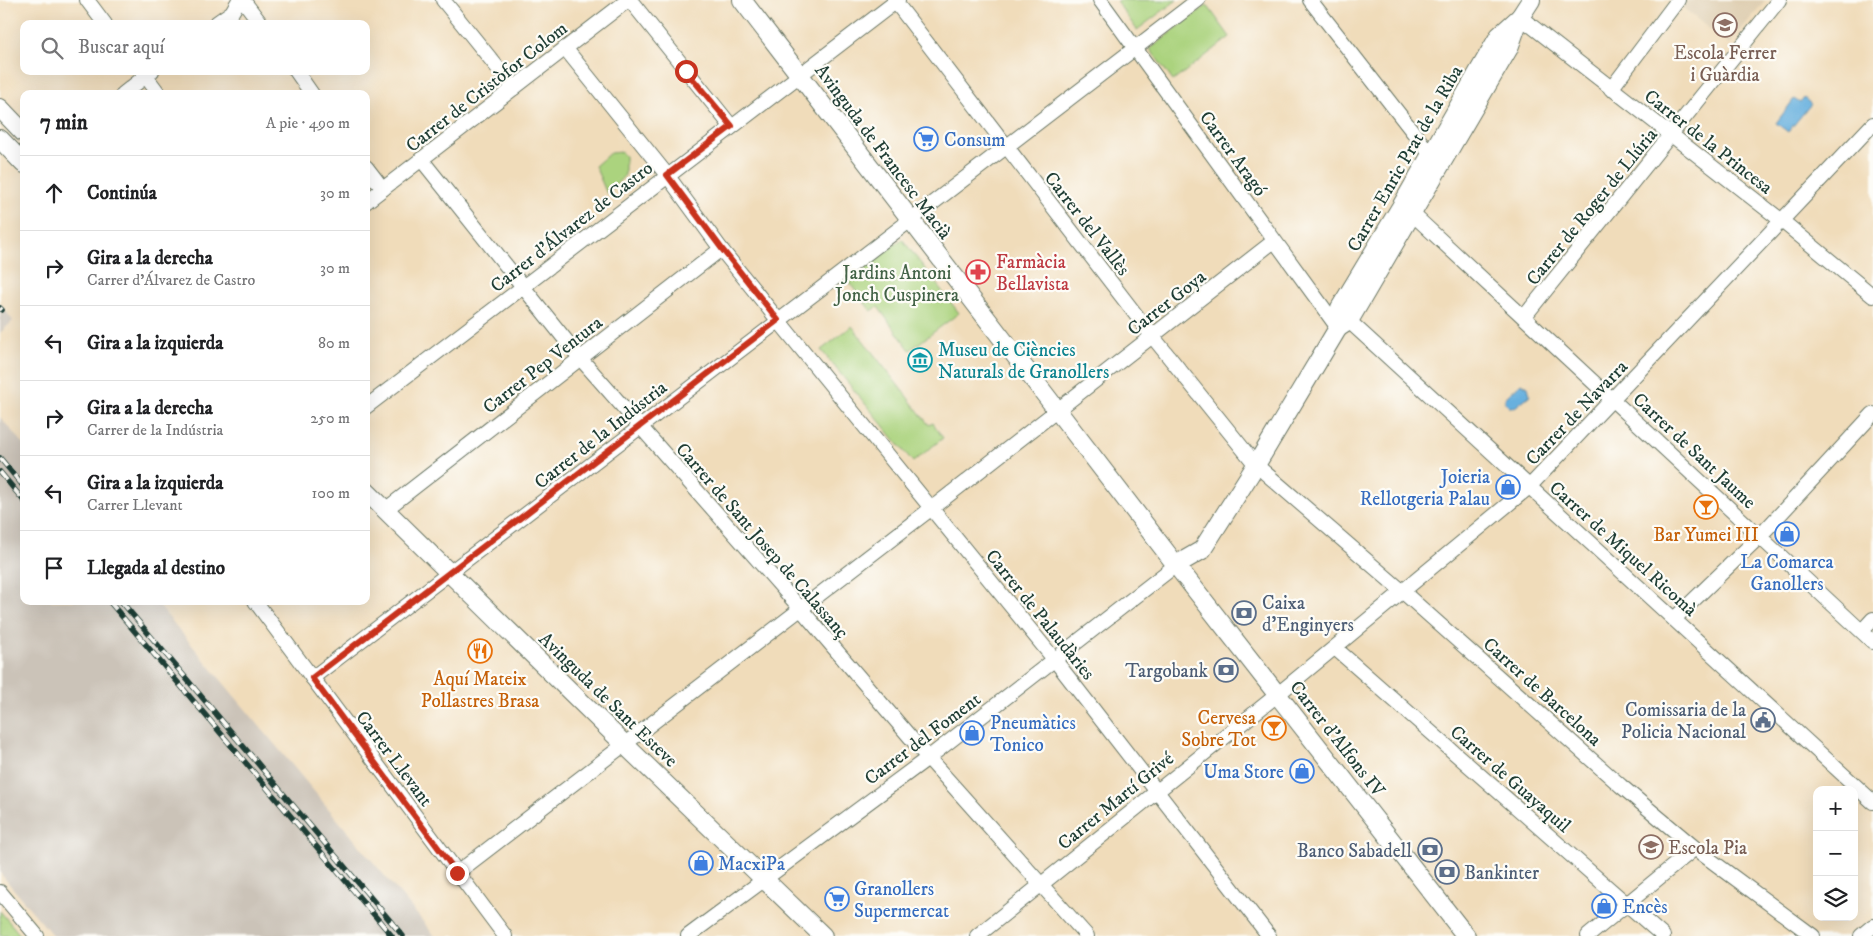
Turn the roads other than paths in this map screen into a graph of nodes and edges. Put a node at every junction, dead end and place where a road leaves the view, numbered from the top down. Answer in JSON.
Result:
{"nodes":[{"id":1,"x":87,"y":0,"type":"edge"},
{"id":2,"x":239,"y":0,"type":"edge"},
{"id":3,"x":243,"y":0,"type":"edge"},
{"id":4,"x":443,"y":0,"type":"edge"},
{"id":5,"x":629,"y":0,"type":"edge"},
{"id":6,"x":742,"y":0,"type":"edge"},
{"id":7,"x":1100,"y":0,"type":"edge"},
{"id":8,"x":1198,"y":0,"type":"edge"},
{"id":9,"x":1310,"y":0,"type":"edge"},
{"id":10,"x":1531,"y":0,"type":"edge"},
{"id":11,"x":1678,"y":0,"type":"edge"},
{"id":12,"x":1779,"y":0,"type":"edge"},
{"id":13,"x":896,"y":1,"type":"edge"},
{"id":14,"x":1520,"y":17,"type":"junction"},
{"id":15,"x":103,"y":20,"type":"edge"},
{"id":16,"x":221,"y":20,"type":"edge"},
{"id":17,"x":258,"y":20,"type":"edge"},
{"id":18,"x":565,"y":48,"type":"junction"},
{"id":19,"x":1134,"y":48,"type":"junction"},
{"id":20,"x":799,"y":74,"type":"junction"},
{"id":21,"x":145,"y":75,"type":"edge"},
{"id":22,"x":148,"y":75,"type":"edge"},
{"id":23,"x":299,"y":75,"type":"edge"},
{"id":24,"x":514,"y":88,"type":"junction"},
{"id":25,"x":1612,"y":89,"type":"junction"},
{"id":26,"x":128,"y":90,"type":"edge"},
{"id":27,"x":157,"y":90,"type":"edge"},
{"id":28,"x":309,"y":90,"type":"edge"},
{"id":29,"x":0,"y":108,"type":"edge"},
{"id":30,"x":1873,"y":124,"type":"edge"},
{"id":31,"x":732,"y":126,"type":"junction"},
{"id":32,"x":20,"y":129,"type":"edge"},
{"id":33,"x":1671,"y":136,"type":"junction"},
{"id":34,"x":0,"y":139,"type":"edge"},
{"id":35,"x":1005,"y":147,"type":"junction"},
{"id":36,"x":1431,"y":155,"type":"junction"},
{"id":37,"x":421,"y":159,"type":"junction"},
{"id":38,"x":20,"y":160,"type":"edge"},
{"id":39,"x":370,"y":172,"type":"edge"},
{"id":40,"x":667,"y":175,"type":"junction"},
{"id":41,"x":383,"y":189,"type":"junction"},
{"id":42,"x":370,"y":199,"type":"edge"},
{"id":43,"x":1408,"y":210,"type":"junction"},
{"id":44,"x":910,"y":219,"type":"junction"},
{"id":45,"x":1782,"y":221,"type":"junction"},
{"id":46,"x":1274,"y":241,"type":"junction"},
{"id":47,"x":722,"y":249,"type":"junction"},
{"id":48,"x":522,"y":288,"type":"junction"},
{"id":49,"x":1873,"y":296,"type":"edge"},
{"id":50,"x":1524,"y":317,"type":"junction"},
{"id":51,"x":778,"y":320,"type":"junction"},
{"id":52,"x":1343,"y":325,"type":"junction"},
{"id":53,"x":1153,"y":337,"type":"junction"},
{"id":54,"x":580,"y":358,"type":"junction"},
{"id":55,"x":1614,"y":400,"type":"junction"},
{"id":56,"x":370,"y":404,"type":"edge"},
{"id":57,"x":1056,"y":410,"type":"junction"},
{"id":58,"x":1873,"y":414,"type":"edge"},
{"id":59,"x":639,"y":427,"type":"junction"},
{"id":60,"x":1256,"y":465,"type":"junction"},
{"id":61,"x":1529,"y":487,"type":"junction"},
{"id":62,"x":370,"y":495,"type":"edge"},
{"id":63,"x":932,"y":508,"type":"junction"},
{"id":64,"x":385,"y":510,"type":"junction"},
{"id":65,"x":1760,"y":536,"type":"junction"},
{"id":66,"x":1176,"y":565,"type":"junction"},
{"id":67,"x":450,"y":572,"type":"junction"},
{"id":68,"x":1402,"y":591,"type":"junction"},
{"id":69,"x":258,"y":605,"type":"edge"},
{"id":70,"x":800,"y":608,"type":"junction"},
{"id":71,"x":1674,"y":618,"type":"junction"},
{"id":72,"x":1873,"y":620,"type":"edge"},
{"id":73,"x":1862,"y":631,"type":"junction"},
{"id":74,"x":1873,"y":642,"type":"edge"},
{"id":75,"x":1335,"y":648,"type":"junction"},
{"id":76,"x":1054,"y":659,"type":"junction"},
{"id":77,"x":312,"y":678,"type":"junction"},
{"id":78,"x":1277,"y":695,"type":"junction"},
{"id":79,"x":625,"y":745,"type":"junction"},
{"id":80,"x":928,"y":758,"type":"junction"},
{"id":81,"x":1157,"y":791,"type":"junction"},
{"id":82,"x":1873,"y":802,"type":"edge"},
{"id":83,"x":1695,"y":848,"type":"junction"},
{"id":84,"x":457,"y":873,"type":"junction"},
{"id":85,"x":764,"y":879,"type":"junction"},
{"id":86,"x":1041,"y":883,"type":"junction"},
{"id":87,"x":0,"y":892,"type":"edge"},
{"id":88,"x":1627,"y":904,"type":"junction"},
{"id":89,"x":1873,"y":926,"type":"edge"},
{"id":90,"x":37,"y":936,"type":"edge"},
{"id":91,"x":505,"y":936,"type":"edge"},
{"id":92,"x":688,"y":936,"type":"edge"},
{"id":93,"x":823,"y":936,"type":"edge"},
{"id":94,"x":977,"y":936,"type":"edge"},
{"id":95,"x":1087,"y":936,"type":"edge"},
{"id":96,"x":1269,"y":936,"type":"edge"},
{"id":97,"x":1466,"y":936,"type":"edge"},
{"id":98,"x":1588,"y":936,"type":"edge"},
{"id":99,"x":1662,"y":936,"type":"edge"},
{"id":100,"x":1813,"y":936,"type":"edge"},
{"id":101,"x":1861,"y":936,"type":"edge"}],
"edges":[{"from":1,"to":15,"type":"street"},
{"from":2,"to":16,"type":"street"},
{"from":3,"to":17,"type":"street"},
{"from":4,"to":24,"type":"street"},
{"from":5,"to":18,"type":"street","name":"Carrer de Cristòfor Colom"},
{"from":5,"to":31,"type":"street"},
{"from":6,"to":20,"type":"street","name":"Avinguda de Francesc Macià"},
{"from":7,"to":19,"type":"street","name":"Carrer Aragó"},
{"from":8,"to":19,"type":"street","name":"Carrer de la Indústria"},
{"from":9,"to":36,"type":"street"},
{"from":10,"to":14,"type":"street","name":"Carrer Enric Prat de la Riba"},
{"from":11,"to":25,"type":"street"},
{"from":12,"to":33,"type":"street","name":"Carrer de Roger de Llúria"},
{"from":13,"to":20,"type":"street","name":"Carrer d'Álvarez de Castro"},
{"from":13,"to":35,"type":"street","name":"Carrer del Vallès"},
{"from":14,"to":25,"type":"street","name":"Carrer de la Princesa"},
{"from":14,"to":36,"type":"street","name":"Carrer Enric Prat de la Riba"},
{"from":14,"to":43,"type":"street","name":"Carrer Enric Prat de la Riba"},
{"from":18,"to":24,"type":"street","name":"Carrer de Cristòfor Colom"},
{"from":18,"to":40,"type":"street","name":"Carrer de Palaudàries"},
{"from":19,"to":35,"type":"street","name":"Carrer de la Indústria"},
{"from":19,"to":46,"type":"street","name":"Carrer Aragó"},
{"from":20,"to":31,"type":"street","name":"Carrer d'Álvarez de Castro"},
{"from":20,"to":44,"type":"street","name":"Avinguda de Francesc Macià"},
{"from":21,"to":26,"type":"street"},
{"from":22,"to":27,"type":"street"},
{"from":23,"to":28,"type":"street"},
{"from":24,"to":37,"type":"street","name":"Carrer de Cristòfor Colom"},
{"from":25,"to":33,"type":"street","name":"Carrer de la Princesa"},
{"from":29,"to":32,"type":"street"},
{"from":30,"to":45,"type":"street","name":"Carrer de Navarra"},
{"from":31,"to":40,"type":"street","name":"Carrer d'Álvarez de Castro"},
{"from":33,"to":45,"type":"street","name":"Carrer de la Princesa"},
{"from":33,"to":50,"type":"street","name":"Carrer de Roger de Llúria"},
{"from":34,"to":38,"type":"street"},
{"from":35,"to":44,"type":"street","name":"Carrer de la Indústria"},
{"from":35,"to":53,"type":"street","name":"Carrer del Vallès"},
{"from":36,"to":43,"type":"street","name":"Carrer Enric Prat de la Riba"},
{"from":37,"to":41,"type":"street","name":"Carrer de Cristòfor Colom"},
{"from":37,"to":48,"type":"street","name":"Carrer de Sant Josep de Calassanç"},
{"from":39,"to":41,"type":"street"},
{"from":40,"to":47,"type":"street","name":"Carrer de Palaudàries"},
{"from":40,"to":48,"type":"street","name":"Carrer d'Álvarez de Castro"},
{"from":41,"to":42,"type":"street","name":"Carrer de Cristòfor Colom"},
{"from":43,"to":50,"type":"street","name":"Carrer de Sant Jaume"},
{"from":43,"to":52,"type":"street","name":"Carrer Enric Prat de la Riba"},
{"from":44,"to":51,"type":"street","name":"Carrer de la Indústria"},
{"from":44,"to":57,"type":"street","name":"Avinguda de Francesc Macià"},
{"from":45,"to":49,"type":"street","name":"Carrer de la Princesa"},
{"from":45,"to":55,"type":"street","name":"Carrer de Navarra"},
{"from":46,"to":52,"type":"street","name":"Carrer Aragó"},
{"from":46,"to":53,"type":"street","name":"Carrer Goya"},
{"from":47,"to":51,"type":"street","name":"Carrer de Palaudàries"},
{"from":47,"to":54,"type":"street","name":"Carrer Pep Ventura"},
{"from":48,"to":54,"type":"street","name":"Carrer de Sant Josep de Calassanç"},
{"from":48,"to":56,"type":"street","name":"Carrer d'Álvarez de Castro"},
{"from":50,"to":55,"type":"street","name":"Carrer de Sant Jaume"},
{"from":51,"to":59,"type":"street","name":"Carrer de la Indústria"},
{"from":51,"to":63,"type":"street","name":"Carrer de Palaudàries"},
{"from":52,"to":60,"type":"street","name":"Carrer Enric Prat de la Riba"},
{"from":52,"to":61,"type":"street","name":"Carrer de Miquel Ricomà"},
{"from":53,"to":57,"type":"street","name":"Carrer Goya"},
{"from":53,"to":60,"type":"street","name":"Carrer del Vallès"},
{"from":54,"to":59,"type":"street","name":"Carrer de Sant Josep de Calassanç"},
{"from":54,"to":64,"type":"street","name":"Carrer Pep Ventura"},
{"from":55,"to":61,"type":"street","name":"Carrer de Navarra"},
{"from":55,"to":65,"type":"street","name":"Carrer de Sant Jaume"},
{"from":57,"to":63,"type":"street","name":"Carrer Goya"},
{"from":57,"to":66,"type":"street","name":"Avinguda de Francesc Macià"},
{"from":58,"to":65,"type":"street"},
{"from":59,"to":67,"type":"street","name":"Carrer de la Indústria"},
{"from":59,"to":70,"type":"street","name":"Carrer de Sant Josep de Calassanç"},
{"from":60,"to":66,"type":"street","name":"Carrer Enric Prat de la Riba"},
{"from":60,"to":68,"type":"street","name":"Carrer de Barcelona"},
{"from":61,"to":68,"type":"street","name":"Carrer de Navarra"},
{"from":61,"to":71,"type":"street","name":"Carrer de Miquel Ricomà"},
{"from":62,"to":64,"type":"street","name":"Avinguda de Sant Esteve"},
{"from":63,"to":70,"type":"street","name":"Carrer Goya"},
{"from":63,"to":76,"type":"street","name":"Carrer de Palaudàries"},
{"from":64,"to":67,"type":"street","name":"Avinguda de Sant Esteve"},
{"from":65,"to":71,"type":"street"},
{"from":65,"to":73,"type":"street","name":"Carrer de Sant Jaume"},
{"from":66,"to":76,"type":"street","name":"Carrer del Foment"},
{"from":66,"to":78,"type":"street","name":"Carrer d'Alfons IV"},
{"from":67,"to":77,"type":"street","name":"Carrer de la Indústria"},
{"from":67,"to":79,"type":"street","name":"Avinguda de Sant Esteve"},
{"from":68,"to":75,"type":"street","name":"Carrer de Navarra"},
{"from":68,"to":83,"type":"street","name":"Carrer de Barcelona"},
{"from":69,"to":77,"type":"street","name":"Carrer Llevant"},
{"from":70,"to":79,"type":"street","name":"Carrer Goya"},
{"from":70,"to":80,"type":"street","name":"Carrer de Sant Josep de Calassanç"},
{"from":71,"to":82,"type":"street","name":"Carrer de Miquel Ricomà"},
{"from":72,"to":73,"type":"street"},
{"from":73,"to":74,"type":"street","name":"Carrer de Sant Jaume"},
{"from":75,"to":78,"type":"street","name":"Carrer de Navarra"},
{"from":75,"to":88,"type":"street","name":"Carrer de Guayaquil"},
{"from":76,"to":80,"type":"street","name":"Carrer del Foment"},
{"from":76,"to":81,"type":"street","name":"Carrer de Palaudàries"},
{"from":77,"to":84,"type":"street","name":"Carrer Llevant"},
{"from":78,"to":81,"type":"street","name":"Carrer Martí Grivé"},
{"from":78,"to":97,"type":"street","name":"Carrer d'Alfons IV"},
{"from":79,"to":84,"type":"street","name":"Carrer Goya"},
{"from":79,"to":85,"type":"street","name":"Avinguda de Sant Esteve"},
{"from":80,"to":85,"type":"street","name":"Carrer del Foment"},
{"from":80,"to":86,"type":"street","name":"Carrer de Sant Josep de Calassanç"},
{"from":81,"to":86,"type":"street","name":"Carrer Martí Grivé"},
{"from":81,"to":96,"type":"street","name":"Carrer de Palaudàries"},
{"from":83,"to":88,"type":"street"},
{"from":83,"to":100,"type":"street","name":"Carrer de Barcelona"},
{"from":84,"to":91,"type":"street","name":"Carrer Llevant"},
{"from":85,"to":92,"type":"street","name":"Carrer del Foment"},
{"from":85,"to":93,"type":"street","name":"Avinguda de Sant Esteve"},
{"from":86,"to":94,"type":"street","name":"Carrer Martí Grivé"},
{"from":86,"to":95,"type":"street","name":"Carrer de Sant Josep de Calassanç"},
{"from":87,"to":90,"type":"street"},
{"from":88,"to":98,"type":"street"},
{"from":88,"to":99,"type":"street","name":"Carrer de Guayaquil"},
{"from":89,"to":101,"type":"street"}]}
